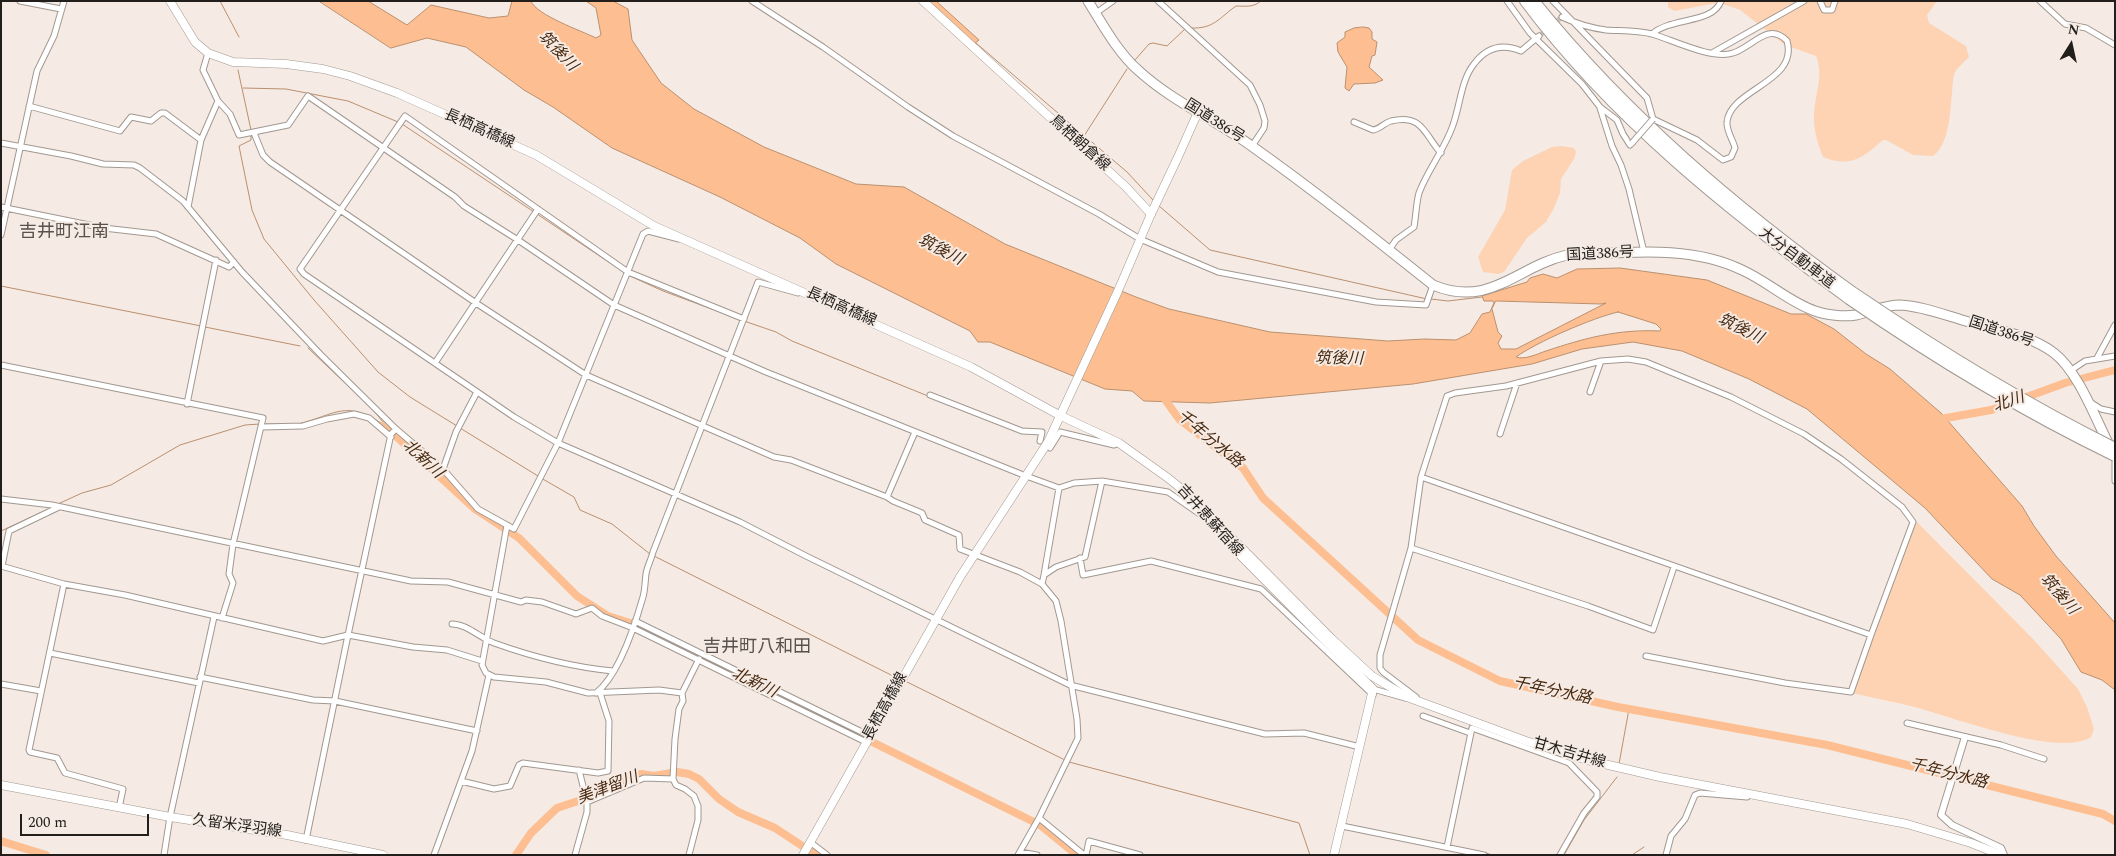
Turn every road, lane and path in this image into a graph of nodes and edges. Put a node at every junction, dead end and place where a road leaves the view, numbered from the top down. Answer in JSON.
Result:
{"nodes":[{"id":1,"x":20,"y":1,"type":"edge"},
{"id":2,"x":64,"y":1,"type":"edge"},
{"id":3,"x":170,"y":1,"type":"edge"},
{"id":4,"x":752,"y":1,"type":"edge"},
{"id":5,"x":922,"y":1,"type":"edge"},
{"id":6,"x":1088,"y":1,"type":"edge"},
{"id":7,"x":1113,"y":1,"type":"edge"},
{"id":8,"x":1158,"y":1,"type":"edge"},
{"id":9,"x":1507,"y":1,"type":"edge"},
{"id":10,"x":1526,"y":1,"type":"edge"},
{"id":11,"x":1534,"y":1,"type":"edge"},
{"id":12,"x":1553,"y":1,"type":"edge"},
{"id":13,"x":1720,"y":1,"type":"edge"},
{"id":14,"x":1804,"y":1,"type":"edge"},
{"id":15,"x":1820,"y":1,"type":"edge"},
{"id":16,"x":1835,"y":1,"type":"edge"},
{"id":17,"x":2040,"y":1,"type":"edge"},
{"id":18,"x":61,"y":9,"type":"junction"},
{"id":19,"x":1096,"y":13,"type":"junction"},
{"id":20,"x":1562,"y":17,"type":"dead end"},
{"id":21,"x":1575,"y":23,"type":"junction"},
{"id":22,"x":1652,"y":34,"type":"junction"},
{"id":23,"x":1537,"y":37,"type":"junction"},
{"id":24,"x":2115,"y":45,"type":"edge"},
{"id":25,"x":1712,"y":53,"type":"junction"},
{"id":26,"x":208,"y":54,"type":"junction"},
{"id":27,"x":218,"y":101,"type":"junction"},
{"id":28,"x":29,"y":106,"type":"junction"},
{"id":29,"x":1600,"y":107,"type":"junction"},
{"id":30,"x":1198,"y":112,"type":"junction"},
{"id":31,"x":1653,"y":119,"type":"junction"},
{"id":32,"x":1354,"y":122,"type":"dead end"},
{"id":33,"x":254,"y":133,"type":"junction"},
{"id":34,"x":201,"y":140,"type":"junction"},
{"id":35,"x":1,"y":143,"type":"edge"},
{"id":36,"x":20,"y":146,"type":"junction"},
{"id":37,"x":1252,"y":146,"type":"junction"},
{"id":38,"x":383,"y":147,"type":"junction"},
{"id":39,"x":1441,"y":153,"type":"junction"},
{"id":40,"x":188,"y":207,"type":"junction"},
{"id":41,"x":4,"y":208,"type":"edge"},
{"id":42,"x":538,"y":209,"type":"junction"},
{"id":43,"x":340,"y":210,"type":"junction"},
{"id":44,"x":1151,"y":214,"type":"junction"},
{"id":45,"x":1,"y":235,"type":"edge"},
{"id":46,"x":682,"y":239,"type":"junction"},
{"id":47,"x":518,"y":240,"type":"junction"},
{"id":48,"x":1139,"y":243,"type":"junction"},
{"id":49,"x":1389,"y":250,"type":"junction"},
{"id":50,"x":1644,"y":253,"type":"junction"},
{"id":51,"x":216,"y":260,"type":"junction"},
{"id":52,"x":232,"y":264,"type":"junction"},
{"id":53,"x":628,"y":272,"type":"junction"},
{"id":54,"x":1433,"y":285,"type":"junction"},
{"id":55,"x":811,"y":294,"type":"junction"},
{"id":56,"x":1852,"y":296,"type":"junction"},
{"id":57,"x":476,"y":304,"type":"junction"},
{"id":58,"x":614,"y":305,"type":"junction"},
{"id":59,"x":744,"y":319,"type":"junction"},
{"id":60,"x":2115,"y":325,"type":"edge"},
{"id":61,"x":2115,"y":356,"type":"edge"},
{"id":62,"x":730,"y":357,"type":"junction"},
{"id":63,"x":2097,"y":358,"type":"junction"},
{"id":64,"x":1601,"y":361,"type":"junction"},
{"id":65,"x":435,"y":363,"type":"junction"},
{"id":66,"x":1,"y":365,"type":"edge"},
{"id":67,"x":2071,"y":372,"type":"junction"},
{"id":68,"x":586,"y":375,"type":"junction"},
{"id":69,"x":1517,"y":383,"type":"junction"},
{"id":70,"x":477,"y":392,"type":"junction"},
{"id":71,"x":1590,"y":392,"type":"dead end"},
{"id":72,"x":930,"y":395,"type":"dead end"},
{"id":73,"x":2084,"y":395,"type":"junction"},
{"id":74,"x":187,"y":404,"type":"junction"},
{"id":75,"x":2115,"y":412,"type":"edge"},
{"id":76,"x":1062,"y":414,"type":"junction"},
{"id":77,"x":262,"y":425,"type":"junction"},
{"id":78,"x":702,"y":425,"type":"junction"},
{"id":79,"x":915,"y":432,"type":"junction"},
{"id":80,"x":393,"y":433,"type":"junction"},
{"id":81,"x":1500,"y":434,"type":"dead end"},
{"id":82,"x":1040,"y":441,"type":"dead end"},
{"id":83,"x":2110,"y":442,"type":"edge"},
{"id":84,"x":558,"y":443,"type":"junction"},
{"id":85,"x":1119,"y":443,"type":"junction"},
{"id":86,"x":1050,"y":448,"type":"dead end"},
{"id":87,"x":2115,"y":448,"type":"edge"},
{"id":88,"x":2115,"y":456,"type":"edge"},
{"id":89,"x":443,"y":469,"type":"junction"},
{"id":90,"x":1021,"y":474,"type":"dead end"},
{"id":91,"x":1029,"y":477,"type":"dead end"},
{"id":92,"x":1421,"y":477,"type":"junction"},
{"id":93,"x":2115,"y":481,"type":"edge"},
{"id":94,"x":1102,"y":482,"type":"junction"},
{"id":95,"x":1059,"y":488,"type":"junction"},
{"id":96,"x":676,"y":493,"type":"junction"},
{"id":97,"x":887,"y":497,"type":"junction"},
{"id":98,"x":1,"y":499,"type":"edge"},
{"id":99,"x":56,"y":506,"type":"junction"},
{"id":100,"x":1206,"y":515,"type":"junction"},
{"id":101,"x":507,"y":527,"type":"junction"},
{"id":102,"x":9,"y":531,"type":"junction"},
{"id":103,"x":1,"y":533,"type":"edge"},
{"id":104,"x":233,"y":544,"type":"junction"},
{"id":105,"x":1411,"y":548,"type":"junction"},
{"id":106,"x":974,"y":555,"type":"junction"},
{"id":107,"x":1080,"y":558,"type":"junction"},
{"id":108,"x":2,"y":566,"type":"edge"},
{"id":109,"x":1674,"y":566,"type":"junction"},
{"id":110,"x":362,"y":572,"type":"junction"},
{"id":111,"x":1044,"y":575,"type":"junction"},
{"id":112,"x":64,"y":584,"type":"junction"},
{"id":113,"x":1042,"y":584,"type":"junction"},
{"id":114,"x":493,"y":595,"type":"junction"},
{"id":115,"x":214,"y":617,"type":"junction"},
{"id":116,"x":222,"y":618,"type":"junction"},
{"id":117,"x":936,"y":619,"type":"junction"},
{"id":118,"x":452,"y":624,"type":"dead end"},
{"id":119,"x":634,"y":624,"type":"junction"},
{"id":120,"x":348,"y":635,"type":"junction"},
{"id":121,"x":1871,"y":635,"type":"junction"},
{"id":122,"x":486,"y":640,"type":"junction"},
{"id":123,"x":50,"y":653,"type":"junction"},
{"id":124,"x":1646,"y":656,"type":"dead end"},
{"id":125,"x":699,"y":659,"type":"junction"},
{"id":126,"x":482,"y":661,"type":"junction"},
{"id":127,"x":613,"y":671,"type":"junction"},
{"id":128,"x":489,"y":676,"type":"junction"},
{"id":129,"x":200,"y":680,"type":"junction"},
{"id":130,"x":1,"y":684,"type":"edge"},
{"id":131,"x":1070,"y":685,"type":"junction"},
{"id":132,"x":41,"y":691,"type":"junction"},
{"id":133,"x":1373,"y":692,"type":"junction"},
{"id":134,"x":598,"y":693,"type":"junction"},
{"id":135,"x":682,"y":693,"type":"junction"},
{"id":136,"x":335,"y":701,"type":"junction"},
{"id":137,"x":1427,"y":705,"type":"junction"},
{"id":138,"x":1423,"y":716,"type":"dead end"},
{"id":139,"x":1907,"y":723,"type":"dead end"},
{"id":140,"x":477,"y":731,"type":"junction"},
{"id":141,"x":1470,"y":733,"type":"junction"},
{"id":142,"x":1965,"y":737,"type":"junction"},
{"id":143,"x":868,"y":739,"type":"junction"},
{"id":144,"x":1360,"y":747,"type":"junction"},
{"id":145,"x":2044,"y":759,"type":"dead end"},
{"id":146,"x":579,"y":770,"type":"junction"},
{"id":147,"x":673,"y":777,"type":"junction"},
{"id":148,"x":461,"y":782,"type":"junction"},
{"id":149,"x":1,"y":785,"type":"edge"},
{"id":150,"x":1757,"y":795,"type":"junction"},
{"id":151,"x":586,"y":802,"type":"junction"},
{"id":152,"x":119,"y":808,"type":"junction"},
{"id":153,"x":170,"y":817,"type":"junction"},
{"id":154,"x":1039,"y":818,"type":"junction"},
{"id":155,"x":1342,"y":826,"type":"junction"},
{"id":156,"x":306,"y":840,"type":"junction"},
{"id":157,"x":810,"y":842,"type":"junction"},
{"id":158,"x":1449,"y":848,"type":"junction"},
{"id":159,"x":1019,"y":853,"type":"edge"},
{"id":160,"x":164,"y":855,"type":"edge"},
{"id":161,"x":383,"y":855,"type":"edge"},
{"id":162,"x":434,"y":855,"type":"edge"},
{"id":163,"x":575,"y":855,"type":"edge"},
{"id":164,"x":690,"y":855,"type":"edge"},
{"id":165,"x":803,"y":855,"type":"edge"},
{"id":166,"x":827,"y":855,"type":"edge"},
{"id":167,"x":1036,"y":855,"type":"edge"},
{"id":168,"x":1085,"y":855,"type":"edge"},
{"id":169,"x":1140,"y":855,"type":"edge"},
{"id":170,"x":1334,"y":855,"type":"edge"},
{"id":171,"x":1451,"y":855,"type":"edge"},
{"id":172,"x":1484,"y":855,"type":"edge"},
{"id":173,"x":1560,"y":855,"type":"edge"},
{"id":174,"x":1666,"y":855,"type":"edge"},
{"id":175,"x":2002,"y":855,"type":"edge"}],
"edges":[{"from":1,"to":18,"type":"street"},
{"from":2,"to":18,"type":"street"},
{"from":3,"to":26,"type":"main road","name":"長栖高橋線"},
{"from":4,"to":48,"type":"street"},
{"from":5,"to":44,"type":"main road","name":"鳥栖朝倉線"},
{"from":6,"to":19,"type":"highway","name":"国道386号"},
{"from":7,"to":19,"type":"street"},
{"from":8,"to":37,"type":"street"},
{"from":9,"to":23,"type":"street"},
{"from":10,"to":56,"type":"highway","name":"大分自動車道"},
{"from":11,"to":56,"type":"highway","name":"大分自動車道"},
{"from":12,"to":21,"type":"street"},
{"from":13,"to":22,"type":"street"},
{"from":14,"to":25,"type":"street"},
{"from":15,"to":16,"type":"street"},
{"from":17,"to":24,"type":"street"},
{"from":18,"to":28,"type":"street"},
{"from":19,"to":30,"type":"highway","name":"国道386号"},
{"from":20,"to":21,"type":"street"},
{"from":21,"to":22,"type":"street"},
{"from":21,"to":31,"type":"street"},
{"from":22,"to":25,"type":"street"},
{"from":23,"to":29,"type":"street"},
{"from":23,"to":39,"type":"street"},
{"from":25,"to":31,"type":"street"},
{"from":26,"to":27,"type":"street"},
{"from":26,"to":46,"type":"main road","name":"長栖高橋線"},
{"from":27,"to":33,"type":"street"},
{"from":27,"to":34,"type":"street"},
{"from":28,"to":34,"type":"street"},
{"from":28,"to":36,"type":"street"},
{"from":29,"to":31,"type":"street","bridge":true},
{"from":29,"to":50,"type":"street"},
{"from":30,"to":37,"type":"highway","name":"国道386号"},
{"from":30,"to":44,"type":"main road"},
{"from":32,"to":39,"type":"street"},
{"from":33,"to":38,"type":"street"},
{"from":33,"to":43,"type":"street"},
{"from":34,"to":40,"type":"street"},
{"from":35,"to":36,"type":"street"},
{"from":36,"to":40,"type":"street"},
{"from":36,"to":41,"type":"street"},
{"from":37,"to":49,"type":"highway","name":"国道386号"},
{"from":38,"to":42,"type":"street"},
{"from":38,"to":43,"type":"street"},
{"from":38,"to":47,"type":"street"},
{"from":39,"to":49,"type":"street"},
{"from":40,"to":52,"type":"street"},
{"from":41,"to":45,"type":"street"},
{"from":41,"to":51,"type":"street"},
{"from":42,"to":47,"type":"street"},
{"from":42,"to":53,"type":"street"},
{"from":43,"to":57,"type":"street"},
{"from":43,"to":65,"type":"street"},
{"from":44,"to":48,"type":"main road"},
{"from":46,"to":53,"type":"street"},
{"from":46,"to":55,"type":"main road","name":"長栖高橋線"},
{"from":47,"to":57,"type":"street"},
{"from":47,"to":58,"type":"street"},
{"from":48,"to":54,"type":"street"},
{"from":48,"to":76,"type":"main road"},
{"from":49,"to":54,"type":"highway","name":"国道386号"},
{"from":50,"to":54,"type":"highway","name":"国道386号"},
{"from":50,"to":67,"type":"highway","name":"国道386号"},
{"from":51,"to":52,"type":"street"},
{"from":51,"to":74,"type":"street"},
{"from":52,"to":80,"type":"street"},
{"from":53,"to":58,"type":"street"},
{"from":53,"to":59,"type":"street"},
{"from":55,"to":59,"type":"street"},
{"from":55,"to":76,"type":"main road","name":"長栖高橋線"},
{"from":56,"to":87,"type":"highway","name":"大分自動車道","bridge":true},
{"from":56,"to":88,"type":"highway","name":"大分自動車道","bridge":true},
{"from":57,"to":65,"type":"street"},
{"from":57,"to":68,"type":"street"},
{"from":58,"to":62,"type":"street"},
{"from":58,"to":68,"type":"street"},
{"from":59,"to":62,"type":"street"},
{"from":60,"to":63,"type":"street"},
{"from":61,"to":63,"type":"street"},
{"from":62,"to":78,"type":"street"},
{"from":62,"to":79,"type":"street"},
{"from":63,"to":67,"type":"street"},
{"from":64,"to":69,"type":"street"},
{"from":64,"to":71,"type":"street"},
{"from":64,"to":121,"type":"street"},
{"from":65,"to":70,"type":"street"},
{"from":66,"to":74,"type":"street"},
{"from":67,"to":73,"type":"highway","name":"国道386号"},
{"from":68,"to":78,"type":"street"},
{"from":68,"to":84,"type":"street"},
{"from":69,"to":81,"type":"street"},
{"from":69,"to":92,"type":"street"},
{"from":70,"to":84,"type":"street"},
{"from":70,"to":89,"type":"street"},
{"from":72,"to":82,"type":"street"},
{"from":73,"to":75,"type":"street"},
{"from":73,"to":83,"type":"highway","name":"国道386号"},
{"from":74,"to":77,"type":"street"},
{"from":76,"to":85,"type":"main road","name":"吉井恵蘇宿線"},
{"from":76,"to":106,"type":"main road","name":"長栖高橋線"},
{"from":77,"to":80,"type":"street"},
{"from":77,"to":104,"type":"street"},
{"from":78,"to":96,"type":"street"},
{"from":78,"to":97,"type":"street"},
{"from":79,"to":90,"type":"street"},
{"from":79,"to":97,"type":"street"},
{"from":80,"to":89,"type":"street"},
{"from":80,"to":110,"type":"street"},
{"from":83,"to":88,"type":"highway","name":"国道386号"},
{"from":84,"to":96,"type":"street"},
{"from":84,"to":101,"type":"street"},
{"from":85,"to":86,"type":"street"},
{"from":85,"to":100,"type":"main road","name":"吉井恵蘇宿線"},
{"from":88,"to":93,"type":"street"},
{"from":89,"to":101,"type":"street"},
{"from":91,"to":95,"type":"street"},
{"from":92,"to":105,"type":"street"},
{"from":92,"to":109,"type":"street"},
{"from":94,"to":95,"type":"street"},
{"from":94,"to":100,"type":"street"},
{"from":94,"to":107,"type":"street"},
{"from":95,"to":111,"type":"street"},
{"from":96,"to":117,"type":"street"},
{"from":96,"to":119,"type":"street"},
{"from":97,"to":106,"type":"street"},
{"from":98,"to":99,"type":"street"},
{"from":99,"to":102,"type":"street"},
{"from":99,"to":104,"type":"street"},
{"from":100,"to":133,"type":"main road","name":"吉井恵蘇宿線"},
{"from":100,"to":137,"type":"main road","name":"甘木吉井線"},
{"from":101,"to":114,"type":"street"},
{"from":102,"to":103,"type":"street"},
{"from":102,"to":108,"type":"street"},
{"from":104,"to":110,"type":"street"},
{"from":104,"to":116,"type":"street"},
{"from":105,"to":109,"type":"street"},
{"from":105,"to":137,"type":"street"},
{"from":106,"to":113,"type":"street"},
{"from":106,"to":117,"type":"main road","name":"長栖高橋線"},
{"from":107,"to":111,"type":"street"},
{"from":107,"to":133,"type":"street"},
{"from":108,"to":112,"type":"street"},
{"from":109,"to":121,"type":"street"},
{"from":110,"to":114,"type":"street"},
{"from":110,"to":120,"type":"street"},
{"from":111,"to":113,"type":"street"},
{"from":112,"to":115,"type":"street"},
{"from":112,"to":123,"type":"street"},
{"from":113,"to":131,"type":"street"},
{"from":114,"to":119,"type":"street"},
{"from":114,"to":122,"type":"street"},
{"from":115,"to":116,"type":"street"},
{"from":115,"to":129,"type":"street"},
{"from":116,"to":120,"type":"street"},
{"from":117,"to":131,"type":"street"},
{"from":117,"to":143,"type":"main road","name":"長栖高橋線"},
{"from":118,"to":122,"type":"street"},
{"from":119,"to":125,"type":"street"},
{"from":119,"to":127,"type":"street"},
{"from":119,"to":143,"type":"street"},
{"from":120,"to":126,"type":"street"},
{"from":120,"to":136,"type":"street"},
{"from":121,"to":124,"type":"street"},
{"from":122,"to":126,"type":"street"},
{"from":122,"to":127,"type":"street"},
{"from":123,"to":129,"type":"street"},
{"from":123,"to":132,"type":"street"},
{"from":125,"to":135,"type":"street"},
{"from":125,"to":143,"type":"street"},
{"from":126,"to":128,"type":"street"},
{"from":127,"to":134,"type":"street"},
{"from":128,"to":134,"type":"street"},
{"from":128,"to":140,"type":"street"},
{"from":129,"to":136,"type":"street"},
{"from":129,"to":153,"type":"street"},
{"from":130,"to":132,"type":"street"},
{"from":131,"to":144,"type":"street"},
{"from":131,"to":154,"type":"street"},
{"from":132,"to":152,"type":"street"},
{"from":133,"to":137,"type":"street"},
{"from":133,"to":144,"type":"main road"},
{"from":134,"to":135,"type":"street"},
{"from":134,"to":146,"type":"street"},
{"from":135,"to":147,"type":"street"},
{"from":136,"to":140,"type":"street"},
{"from":136,"to":156,"type":"street"},
{"from":137,"to":150,"type":"main road","name":"甘木吉井線"},
{"from":138,"to":141,"type":"street"},
{"from":139,"to":142,"type":"street"},
{"from":140,"to":148,"type":"street"},
{"from":141,"to":158,"type":"street"},
{"from":141,"to":173,"type":"street"},
{"from":142,"to":145,"type":"street"},
{"from":142,"to":175,"type":"street"},
{"from":143,"to":157,"type":"main road","name":"長栖高橋線"},
{"from":144,"to":155,"type":"main road"},
{"from":146,"to":148,"type":"street"},
{"from":146,"to":151,"type":"street"},
{"from":147,"to":151,"type":"street"},
{"from":147,"to":164,"type":"street"},
{"from":148,"to":162,"type":"street"},
{"from":149,"to":152,"type":"main road","name":"久留米浮羽線"},
{"from":150,"to":174,"type":"street"},
{"from":150,"to":175,"type":"main road","name":"甘木吉井線"},
{"from":151,"to":163,"type":"street"},
{"from":152,"to":153,"type":"main road","name":"久留米浮羽線"},
{"from":153,"to":156,"type":"main road","name":"久留米浮羽線"},
{"from":153,"to":160,"type":"street"},
{"from":154,"to":159,"type":"street"},
{"from":154,"to":168,"type":"street"},
{"from":155,"to":158,"type":"street"},
{"from":155,"to":170,"type":"main road"},
{"from":156,"to":161,"type":"main road","name":"久留米浮羽線"},
{"from":157,"to":165,"type":"main road","name":"長栖高橋線"},
{"from":157,"to":166,"type":"street"},
{"from":158,"to":171,"type":"street"},
{"from":158,"to":172,"type":"street"},
{"from":159,"to":167,"type":"street"},
{"from":168,"to":169,"type":"street"}]}
